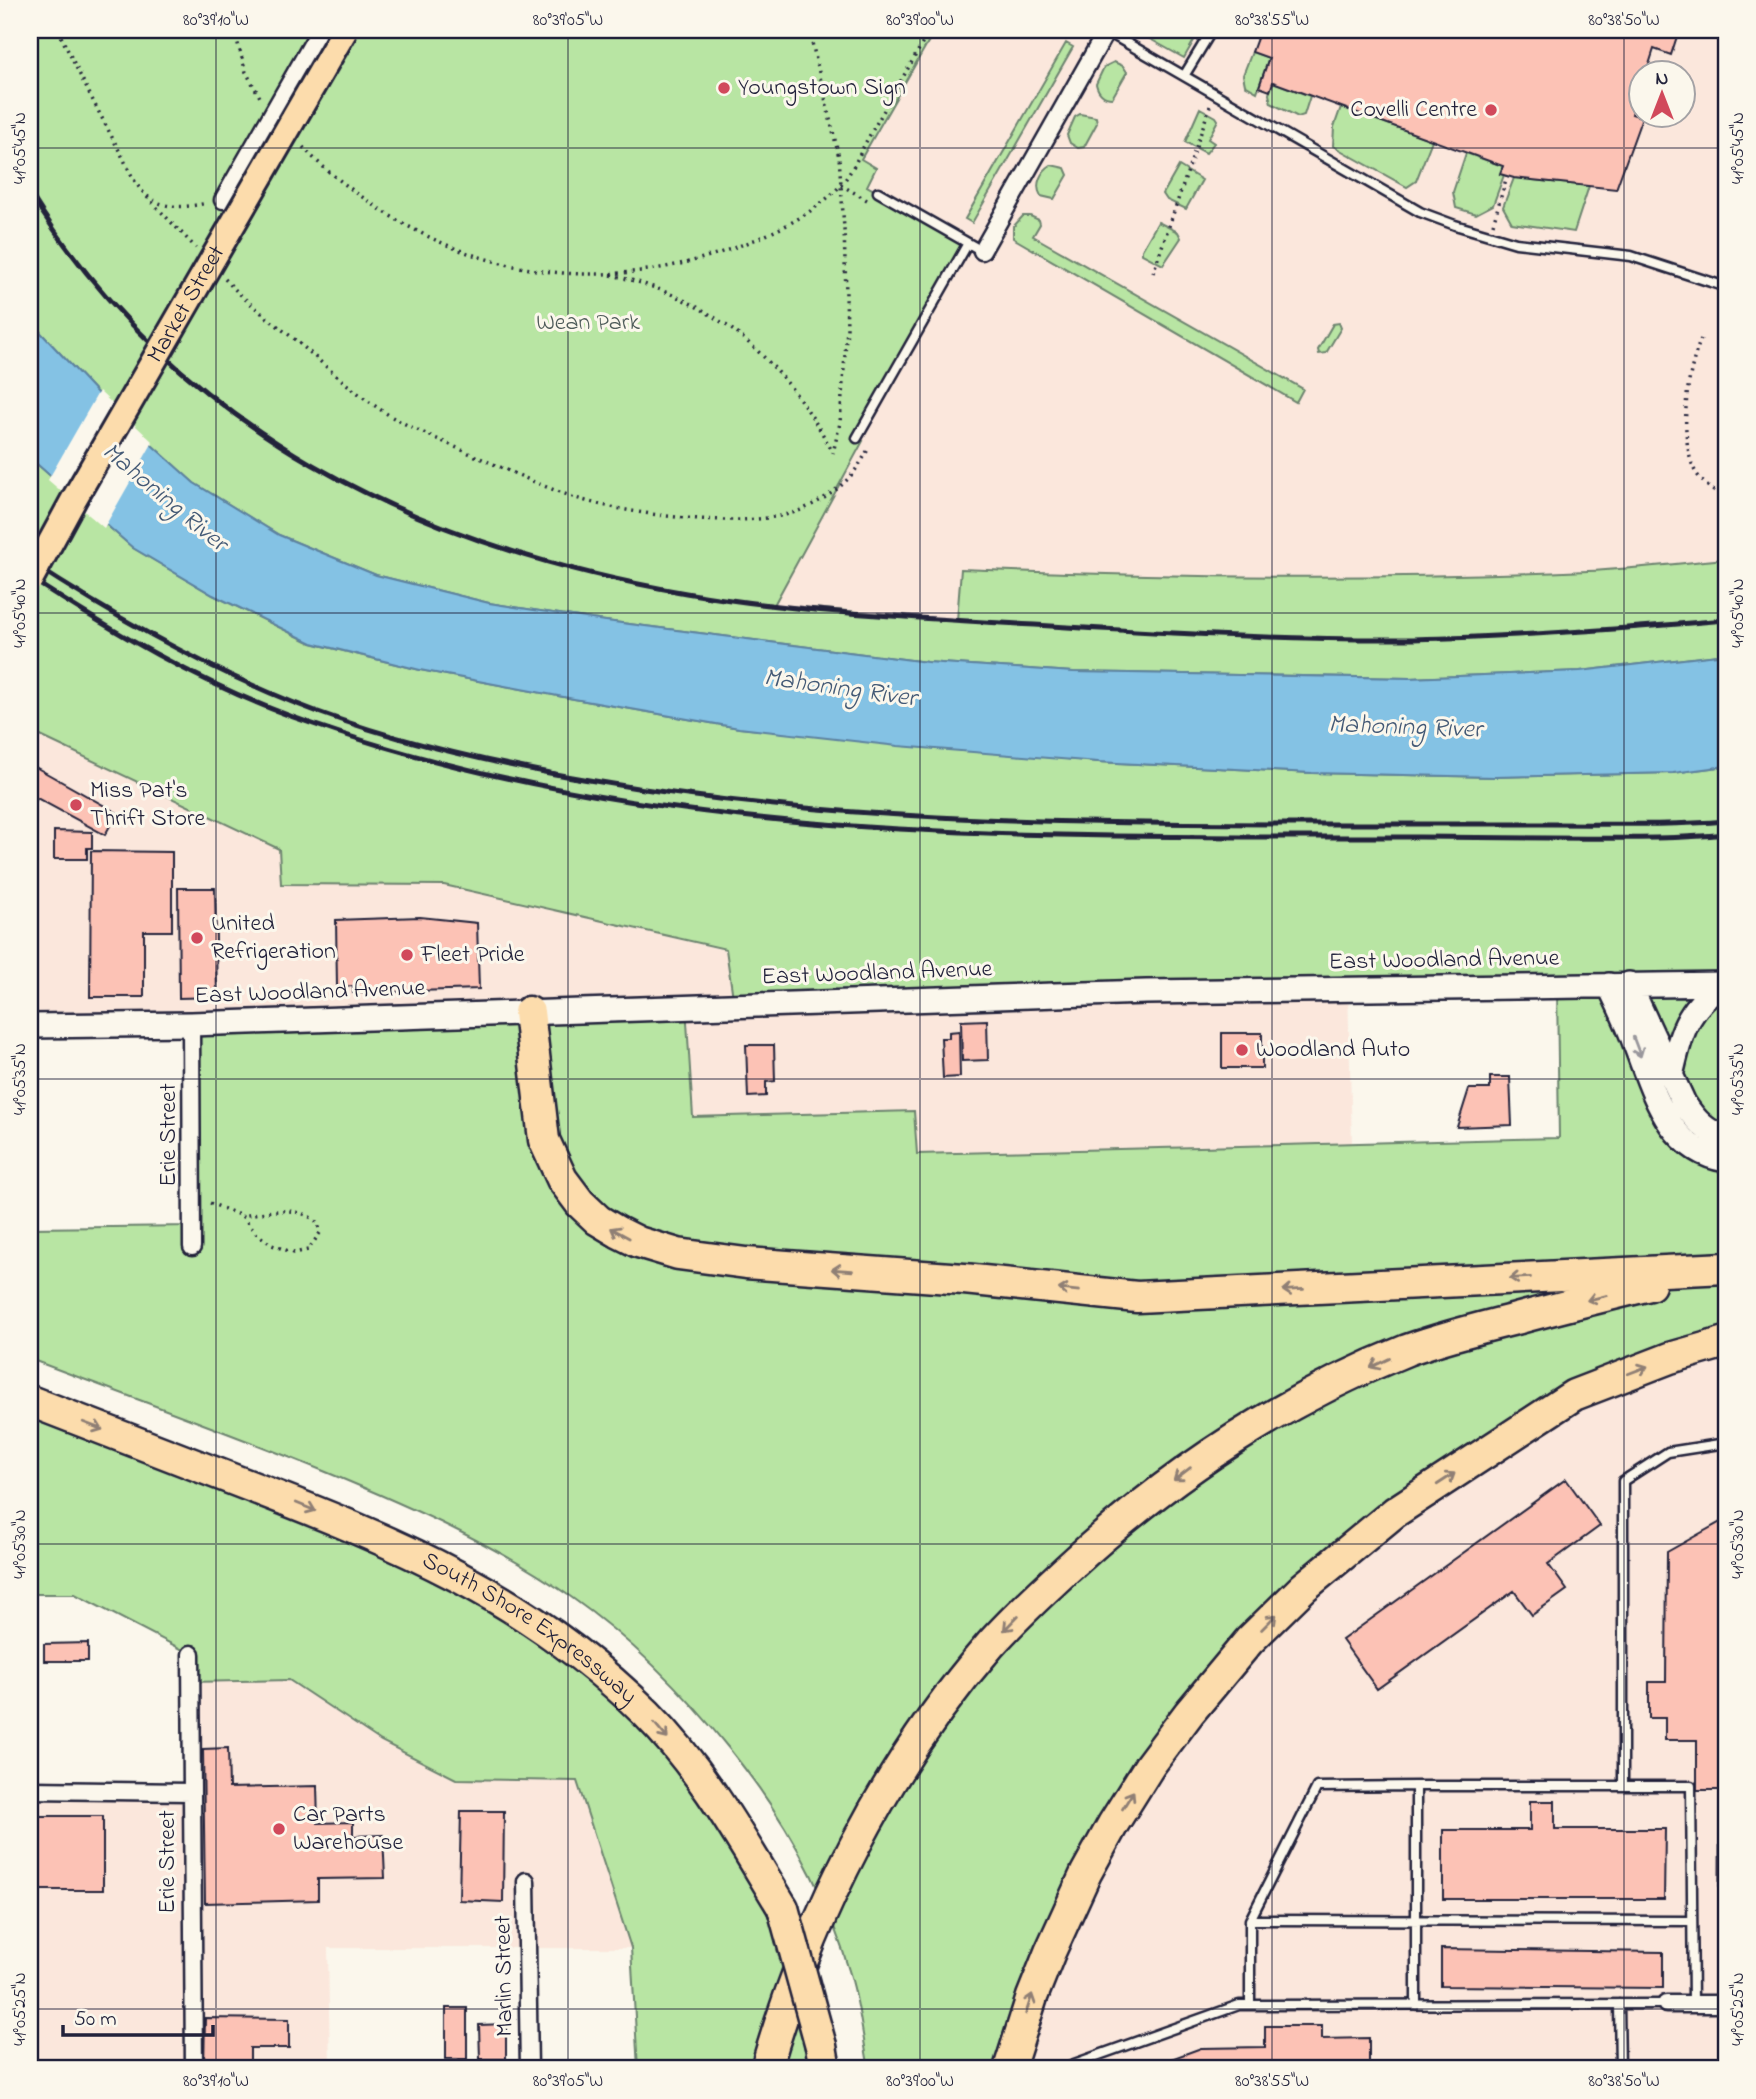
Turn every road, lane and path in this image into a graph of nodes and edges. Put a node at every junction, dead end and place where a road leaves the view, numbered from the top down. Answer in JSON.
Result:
{"nodes":[{"id":1,"x":58,"y":30,"type":"edge"},
{"id":2,"x":234,"y":30,"type":"edge"},
{"id":3,"x":320,"y":30,"type":"edge"},
{"id":4,"x":345,"y":30,"type":"edge"},
{"id":5,"x":809,"y":30,"type":"edge"},
{"id":6,"x":930,"y":30,"type":"edge"},
{"id":7,"x":1106,"y":30,"type":"edge"},
{"id":8,"x":1212,"y":30,"type":"edge"},
{"id":9,"x":1184,"y":76,"type":"junction"},
{"id":10,"x":1215,"y":94,"type":"junction"},
{"id":11,"x":272,"y":114,"type":"junction"},
{"id":12,"x":1507,"y":176,"type":"dead end"},
{"id":13,"x":841,"y":185,"type":"junction"},
{"id":14,"x":878,"y":192,"type":"dead end"},
{"id":15,"x":147,"y":197,"type":"junction"},
{"id":16,"x":223,"y":200,"type":"joint"},
{"id":17,"x":875,"y":205,"type":"dead end"},
{"id":18,"x":1489,"y":235,"type":"junction"},
{"id":19,"x":975,"y":247,"type":"junction"},
{"id":20,"x":200,"y":253,"type":"dead end"},
{"id":21,"x":218,"y":271,"type":"dead end"},
{"id":22,"x":1153,"y":273,"type":"dead end"},
{"id":23,"x":607,"y":274,"type":"junction"},
{"id":24,"x":1720,"y":285,"type":"dead end"},
{"id":25,"x":1701,"y":339,"type":"dead end"},
{"id":26,"x":846,"y":431,"type":"dead end"},
{"id":27,"x":856,"y":438,"type":"dead end"},
{"id":28,"x":870,"y":445,"type":"dead end"},
{"id":29,"x":833,"y":453,"type":"junction"},
{"id":30,"x":1726,"y":499,"type":"edge"},
{"id":31,"x":30,"y":580,"type":"edge"},
{"id":32,"x":1724,"y":984,"type":"edge"},
{"id":33,"x":1619,"y":985,"type":"junction"},
{"id":34,"x":529,"y":1012,"type":"junction"},
{"id":35,"x":191,"y":1024,"type":"junction"},
{"id":36,"x":30,"y":1026,"type":"edge"},
{"id":37,"x":1671,"y":1076,"type":"junction"},
{"id":38,"x":1726,"y":1138,"type":"edge"},
{"id":39,"x":1726,"y":1160,"type":"edge"},
{"id":40,"x":192,"y":1198,"type":"junction"},
{"id":41,"x":242,"y":1216,"type":"junction"},
{"id":42,"x":192,"y":1247,"type":"dead end"},
{"id":43,"x":1719,"y":1269,"type":"edge"},
{"id":44,"x":1726,"y":1342,"type":"edge"},
{"id":45,"x":30,"y":1401,"type":"edge"},
{"id":46,"x":1726,"y":1443,"type":"edge"},
{"id":47,"x":191,"y":1654,"type":"dead end"},
{"id":48,"x":1416,"y":1786,"type":"junction"},
{"id":49,"x":1623,"y":1786,"type":"junction"},
{"id":50,"x":30,"y":1790,"type":"edge"},
{"id":51,"x":190,"y":1792,"type":"junction"},
{"id":52,"x":526,"y":1881,"type":"dead end"},
{"id":53,"x":1250,"y":1920,"type":"junction"},
{"id":54,"x":1416,"y":1921,"type":"junction"},
{"id":55,"x":1692,"y":1921,"type":"junction"},
{"id":56,"x":1619,"y":2004,"type":"junction"},
{"id":57,"x":1666,"y":2004,"type":"joint"},
{"id":58,"x":1692,"y":2004,"type":"junction"},
{"id":59,"x":1726,"y":2004,"type":"edge"},
{"id":60,"x":1250,"y":2005,"type":"junction"},
{"id":61,"x":1416,"y":2005,"type":"junction"},
{"id":62,"x":823,"y":2057,"type":"edge"},
{"id":63,"x":1071,"y":2065,"type":"dead end"},
{"id":64,"x":194,"y":2069,"type":"edge"},
{"id":65,"x":529,"y":2069,"type":"edge"},
{"id":66,"x":766,"y":2069,"type":"edge"},
{"id":67,"x":1009,"y":2069,"type":"edge"},
{"id":68,"x":1620,"y":2069,"type":"edge"}],
"edges":[{"from":1,"to":15,"type":"path"},
{"from":2,"to":11,"type":"path"},
{"from":3,"to":11,"type":"street"},
{"from":4,"to":31,"type":"main road","name":"Market Street","bridge":true},
{"from":5,"to":13,"type":"path"},
{"from":6,"to":13,"type":"path"},
{"from":7,"to":9,"type":"lane"},
{"from":7,"to":19,"type":"street"},
{"from":8,"to":9,"type":"lane"},
{"from":9,"to":10,"type":"lane"},
{"from":10,"to":18,"type":"lane"},
{"from":10,"to":22,"type":"path"},
{"from":11,"to":16,"type":"street"},
{"from":11,"to":23,"type":"path"},
{"from":12,"to":18,"type":"path"},
{"from":13,"to":17,"type":"path"},
{"from":13,"to":23,"type":"path"},
{"from":13,"to":29,"type":"path"},
{"from":14,"to":19,"type":"lane"},
{"from":15,"to":16,"type":"path"},
{"from":15,"to":20,"type":"path"},
{"from":18,"to":24,"type":"lane"},
{"from":19,"to":27,"type":"lane"},
{"from":21,"to":28,"type":"path"},
{"from":23,"to":29,"type":"path"},
{"from":25,"to":30,"type":"path"},
{"from":26,"to":29,"type":"path"},
{"from":32,"to":33,"type":"main road","name":"East Woodland Avenue"},
{"from":32,"to":37,"type":"main road"},
{"from":33,"to":34,"type":"main road","name":"East Woodland Avenue"},
{"from":33,"to":37,"type":"main road"},
{"from":33,"to":39,"type":"main road","one_way":true},
{"from":34,"to":35,"type":"main road","name":"East Woodland Avenue"},
{"from":43,"to":34,"type":"highway","one_way":true},
{"from":35,"to":36,"type":"main road","name":"East Woodland Avenue"},
{"from":35,"to":40,"type":"street","name":"Erie Street"},
{"from":37,"to":38,"type":"main road"},
{"from":40,"to":41,"type":"path"},
{"from":40,"to":42,"type":"street","name":"Erie Street"},
{"from":41,"to":41,"type":"path"},
{"from":43,"to":66,"type":"highway","one_way":true},
{"from":67,"to":44,"type":"highway","one_way":true},
{"from":45,"to":62,"type":"highway","name":"South Shore Expressway","one_way":true,"bridge":true},
{"from":46,"to":49,"type":"lane"},
{"from":47,"to":51,"type":"street","name":"Erie Street"},
{"from":48,"to":49,"type":"lane"},
{"from":48,"to":53,"type":"lane"},
{"from":48,"to":54,"type":"lane"},
{"from":49,"to":55,"type":"lane"},
{"from":50,"to":51,"type":"street"},
{"from":51,"to":64,"type":"street","name":"Erie Street"},
{"from":52,"to":65,"type":"street","name":"Marlin Street"},
{"from":53,"to":54,"type":"lane"},
{"from":53,"to":60,"type":"lane"},
{"from":54,"to":55,"type":"lane"},
{"from":54,"to":61,"type":"lane"},
{"from":55,"to":58,"type":"lane"},
{"from":56,"to":57,"type":"lane"},
{"from":56,"to":61,"type":"lane"},
{"from":56,"to":68,"type":"lane"},
{"from":57,"to":58,"type":"street"},
{"from":58,"to":59,"type":"street"},
{"from":60,"to":61,"type":"lane"},
{"from":60,"to":63,"type":"lane"}]}
